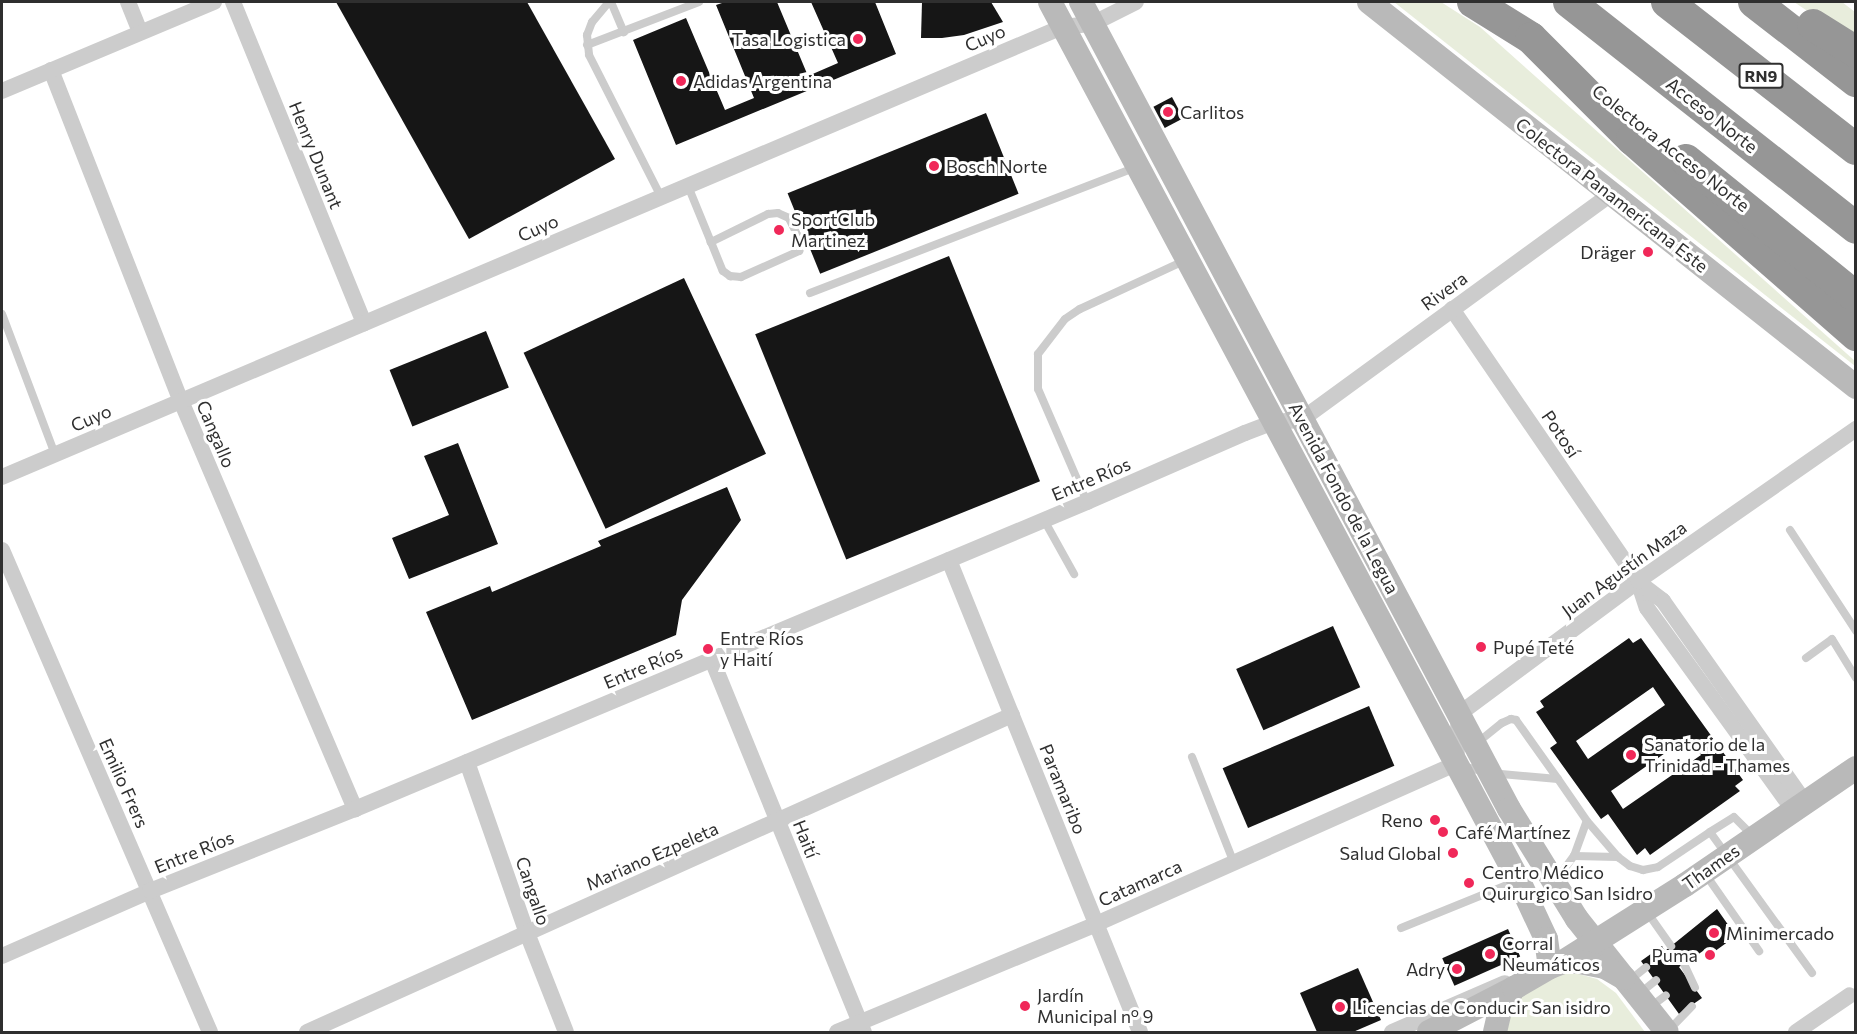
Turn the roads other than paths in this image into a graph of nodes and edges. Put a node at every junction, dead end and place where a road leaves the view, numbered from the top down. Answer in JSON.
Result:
{"nodes":[{"id":1,"x":128,"y":2,"type":"edge"},
{"id":2,"x":214,"y":2,"type":"edge"},
{"id":3,"x":233,"y":2,"type":"edge"},
{"id":4,"x":610,"y":2,"type":"edge"},
{"id":5,"x":699,"y":2,"type":"edge"},
{"id":6,"x":1050,"y":2,"type":"edge"},
{"id":7,"x":1081,"y":2,"type":"edge"},
{"id":8,"x":1136,"y":2,"type":"edge"},
{"id":9,"x":1369,"y":2,"type":"edge"},
{"id":10,"x":1473,"y":2,"type":"edge"},
{"id":11,"x":1484,"y":2,"type":"edge"},
{"id":12,"x":1569,"y":2,"type":"edge"},
{"id":13,"x":1667,"y":2,"type":"edge"},
{"id":14,"x":1754,"y":2,"type":"edge"},
{"id":15,"x":1778,"y":2,"type":"edge"},
{"id":16,"x":1092,"y":24,"type":"junction"},
{"id":17,"x":1062,"y":27,"type":"junction"},
{"id":18,"x":140,"y":32,"type":"junction"},
{"id":19,"x":624,"y":32,"type":"junction"},
{"id":20,"x":1531,"y":38,"type":"junction"},
{"id":21,"x":587,"y":45,"type":"junction"},
{"id":22,"x":1856,"y":52,"type":"edge"},
{"id":23,"x":51,"y":70,"type":"junction"},
{"id":24,"x":1759,"y":74,"type":"junction"},
{"id":25,"x":1856,"y":81,"type":"edge"},
{"id":26,"x":2,"y":92,"type":"edge"},
{"id":27,"x":1700,"y":105,"type":"junction"},
{"id":28,"x":1856,"y":134,"type":"edge"},
{"id":29,"x":1856,"y":149,"type":"edge"},
{"id":30,"x":1137,"y":167,"type":"junction"},
{"id":31,"x":688,"y":186,"type":"junction"},
{"id":32,"x":1610,"y":195,"type":"junction"},
{"id":33,"x":661,"y":197,"type":"junction"},
{"id":34,"x":1856,"y":228,"type":"edge"},
{"id":35,"x":711,"y":242,"type":"junction"},
{"id":36,"x":1856,"y":252,"type":"edge"},
{"id":37,"x":1187,"y":260,"type":"junction"},
{"id":38,"x":810,"y":293,"type":"dead end"},
{"id":39,"x":1856,"y":297,"type":"edge"},
{"id":40,"x":1452,"y":309,"type":"junction"},
{"id":41,"x":2,"y":314,"type":"edge"},
{"id":42,"x":364,"y":323,"type":"junction"},
{"id":43,"x":1856,"y":335,"type":"edge"},
{"id":44,"x":1856,"y":387,"type":"edge"},
{"id":45,"x":181,"y":401,"type":"junction"},
{"id":46,"x":1301,"y":420,"type":"junction"},
{"id":47,"x":1273,"y":422,"type":"junction"},
{"id":48,"x":1856,"y":429,"type":"edge"},
{"id":49,"x":55,"y":454,"type":"junction"},
{"id":50,"x":2,"y":477,"type":"edge"},
{"id":51,"x":1088,"y":502,"type":"junction"},
{"id":52,"x":1044,"y":520,"type":"junction"},
{"id":53,"x":1790,"y":530,"type":"dead end"},
{"id":54,"x":2,"y":550,"type":"edge"},
{"id":55,"x":949,"y":560,"type":"junction"},
{"id":56,"x":1074,"y":574,"type":"dead end"},
{"id":57,"x":1638,"y":581,"type":"junction"},
{"id":58,"x":1856,"y":631,"type":"edge"},
{"id":59,"x":1806,"y":658,"type":"dead end"},
{"id":60,"x":712,"y":660,"type":"junction"},
{"id":61,"x":1856,"y":678,"type":"edge"},
{"id":62,"x":1459,"y":714,"type":"junction"},
{"id":63,"x":1012,"y":715,"type":"junction"},
{"id":64,"x":1475,"y":744,"type":"junction"},
{"id":65,"x":1192,"y":757,"type":"dead end"},
{"id":66,"x":467,"y":762,"type":"junction"},
{"id":67,"x":1456,"y":764,"type":"junction"},
{"id":68,"x":1856,"y":768,"type":"edge"},
{"id":69,"x":1490,"y":773,"type":"junction"},
{"id":70,"x":1558,"y":779,"type":"junction"},
{"id":71,"x":1799,"y":806,"type":"junction"},
{"id":72,"x":355,"y":809,"type":"junction"},
{"id":73,"x":778,"y":820,"type":"junction"},
{"id":74,"x":1587,"y":821,"type":"junction"},
{"id":75,"x":1710,"y":832,"type":"junction"},
{"id":76,"x":1754,"y":837,"type":"junction"},
{"id":77,"x":1574,"y":856,"type":"junction"},
{"id":78,"x":1727,"y":856,"type":"junction"},
{"id":79,"x":1618,"y":857,"type":"junction"},
{"id":80,"x":1234,"y":864,"type":"junction"},
{"id":81,"x":1704,"y":872,"type":"junction"},
{"id":82,"x":1520,"y":880,"type":"junction"},
{"id":83,"x":1553,"y":884,"type":"junction"},
{"id":84,"x":150,"y":891,"type":"junction"},
{"id":85,"x":1645,"y":911,"type":"junction"},
{"id":86,"x":1096,"y":924,"type":"junction"},
{"id":87,"x":1401,"y":928,"type":"dead end"},
{"id":88,"x":527,"y":933,"type":"junction"},
{"id":89,"x":1597,"y":942,"type":"junction"},
{"id":90,"x":1671,"y":946,"type":"dead end"},
{"id":91,"x":1759,"y":951,"type":"dead end"},
{"id":92,"x":2,"y":956,"type":"edge"},
{"id":93,"x":1684,"y":964,"type":"dead end"},
{"id":94,"x":1551,"y":967,"type":"junction"},
{"id":95,"x":1812,"y":973,"type":"dead end"},
{"id":96,"x":1514,"y":988,"type":"junction"},
{"id":97,"x":1647,"y":988,"type":"junction"},
{"id":98,"x":1695,"y":988,"type":"dead end"},
{"id":99,"x":1850,"y":995,"type":"dead end"},
{"id":100,"x":1692,"y":1006,"type":"dead end"},
{"id":101,"x":862,"y":1028,"type":"edge"},
{"id":102,"x":210,"y":1032,"type":"edge"},
{"id":103,"x":308,"y":1032,"type":"edge"},
{"id":104,"x":566,"y":1032,"type":"edge"},
{"id":105,"x":837,"y":1032,"type":"edge"},
{"id":106,"x":1140,"y":1032,"type":"edge"},
{"id":107,"x":1392,"y":1032,"type":"edge"},
{"id":108,"x":1429,"y":1032,"type":"edge"},
{"id":109,"x":1495,"y":1032,"type":"edge"},
{"id":110,"x":1666,"y":1032,"type":"edge"},
{"id":111,"x":1796,"y":1032,"type":"edge"}],
"edges":[{"from":1,"to":18,"type":"street"},
{"from":2,"to":18,"type":"street"},
{"from":3,"to":42,"type":"street","name":"Henry Dunant"},
{"from":4,"to":19,"type":"lane"},
{"from":4,"to":21,"type":"lane"},
{"from":5,"to":19,"type":"lane"},
{"from":6,"to":17,"type":"main road","name":"Avenida Fondo de la Legua"},
{"from":7,"to":16,"type":"main road","name":"Avenida Fondo de la Legua"},
{"from":8,"to":16,"type":"street"},
{"from":9,"to":32,"type":"main road","name":"Colectora Panamericana Este"},
{"from":10,"to":20,"type":"highway"},
{"from":11,"to":20,"type":"highway","name":"Colectora Acceso Norte"},
{"from":12,"to":27,"type":"highway","name":"Acceso Norte"},
{"from":13,"to":24,"type":"highway","number":"RN9"},
{"from":14,"to":25,"type":"highway"},
{"from":15,"to":22,"type":"highway"},
{"from":16,"to":17,"type":"street","name":"Cuyo"},
{"from":16,"to":46,"type":"main road","name":"Avenida Fondo de la Legua"},
{"from":17,"to":30,"type":"main road","name":"Avenida Fondo de la Legua"},
{"from":17,"to":31,"type":"street","name":"Cuyo"},
{"from":18,"to":23,"type":"street"},
{"from":19,"to":21,"type":"lane"},
{"from":20,"to":39,"type":"highway","name":"Colectora Acceso Norte"},
{"from":20,"to":43,"type":"highway"},
{"from":21,"to":33,"type":"lane"},
{"from":23,"to":26,"type":"street"},
{"from":23,"to":45,"type":"street","name":"Cangallo"},
{"from":24,"to":28,"type":"highway"},
{"from":24,"to":29,"type":"highway","number":"RN9"},
{"from":27,"to":34,"type":"highway","name":"Acceso Norte"},
{"from":27,"to":36,"type":"highway"},
{"from":30,"to":37,"type":"main road","name":"Avenida Fondo de la Legua"},
{"from":30,"to":38,"type":"lane"},
{"from":31,"to":33,"type":"street","name":"Cuyo"},
{"from":31,"to":35,"type":"lane"},
{"from":32,"to":40,"type":"street","name":"Rivera"},
{"from":32,"to":44,"type":"main road","name":"Colectora Panamericana Este"},
{"from":33,"to":42,"type":"street","name":"Cuyo"},
{"from":35,"to":35,"type":"lane"},
{"from":37,"to":47,"type":"main road","name":"Avenida Fondo de la Legua"},
{"from":37,"to":51,"type":"lane"},
{"from":40,"to":46,"type":"street","name":"Rivera"},
{"from":40,"to":57,"type":"street","name":"Potosí"},
{"from":41,"to":49,"type":"lane"},
{"from":42,"to":45,"type":"street","name":"Cuyo"},
{"from":45,"to":49,"type":"street","name":"Cuyo"},
{"from":45,"to":72,"type":"street","name":"Cangallo"},
{"from":46,"to":47,"type":"street","name":"Entre Ríos"},
{"from":46,"to":62,"type":"main road","name":"Avenida Fondo de la Legua"},
{"from":47,"to":51,"type":"street","name":"Entre Ríos"},
{"from":47,"to":67,"type":"main road","name":"Avenida Fondo de la Legua"},
{"from":48,"to":57,"type":"street","name":"Juan Agustín Maza"},
{"from":49,"to":50,"type":"street","name":"Cuyo"},
{"from":51,"to":52,"type":"street","name":"Entre Ríos"},
{"from":52,"to":55,"type":"street","name":"Entre Ríos"},
{"from":52,"to":56,"type":"lane"},
{"from":53,"to":58,"type":"lane"},
{"from":54,"to":84,"type":"street","name":"Emilio Frers"},
{"from":55,"to":60,"type":"street","name":"Entre Ríos"},
{"from":55,"to":63,"type":"street","name":"Paramaribo"},
{"from":57,"to":62,"type":"street","name":"Juan Agustín Maza"},
{"from":57,"to":71,"type":"street","name":"Potosí"},
{"from":59,"to":61,"type":"lane"},
{"from":60,"to":66,"type":"street","name":"Entre Ríos"},
{"from":60,"to":73,"type":"street","name":"Haití"},
{"from":62,"to":64,"type":"main road","name":"Avenida Fondo de la Legua"},
{"from":62,"to":67,"type":"street"},
{"from":63,"to":73,"type":"street","name":"Mariano Ezpeleta"},
{"from":63,"to":86,"type":"street","name":"Paramaribo"},
{"from":64,"to":67,"type":"lane"},
{"from":64,"to":69,"type":"main road","name":"Avenida Fondo de la Legua"},
{"from":64,"to":70,"type":"lane"},
{"from":65,"to":80,"type":"lane"},
{"from":66,"to":72,"type":"street","name":"Entre Ríos"},
{"from":66,"to":88,"type":"street","name":"Cangallo"},
{"from":67,"to":69,"type":"lane"},
{"from":67,"to":80,"type":"street","name":"Catamarca"},
{"from":67,"to":82,"type":"main road","name":"Avenida Fondo de la Legua"},
{"from":68,"to":71,"type":"main road","name":"Thames"},
{"from":69,"to":70,"type":"lane"},
{"from":69,"to":83,"type":"main road","name":"Avenida Fondo de la Legua"},
{"from":70,"to":74,"type":"lane"},
{"from":71,"to":76,"type":"main road","name":"Thames"},
{"from":72,"to":84,"type":"street","name":"Entre Ríos"},
{"from":73,"to":88,"type":"street","name":"Mariano Ezpeleta"},
{"from":73,"to":101,"type":"street","name":"Haití"},
{"from":74,"to":77,"type":"lane"},
{"from":74,"to":79,"type":"lane"},
{"from":75,"to":76,"type":"lane"},
{"from":75,"to":78,"type":"lane"},
{"from":75,"to":79,"type":"lane"},
{"from":76,"to":78,"type":"main road","name":"Thames"},
{"from":77,"to":79,"type":"lane"},
{"from":77,"to":83,"type":"lane"},
{"from":78,"to":81,"type":"main road","name":"Thames"},
{"from":78,"to":95,"type":"lane"},
{"from":80,"to":86,"type":"street","name":"Catamarca"},
{"from":81,"to":85,"type":"main road","name":"Thames"},
{"from":81,"to":91,"type":"lane"},
{"from":82,"to":87,"type":"lane"},
{"from":82,"to":94,"type":"main road","name":"Avenida Fondo de la Legua"},
{"from":83,"to":89,"type":"main road","name":"Avenida Fondo de la Legua"},
{"from":84,"to":92,"type":"street","name":"Entre Ríos"},
{"from":84,"to":102,"type":"street","name":"Emilio Frers"},
{"from":85,"to":89,"type":"main road","name":"Thames"},
{"from":85,"to":90,"type":"lane"},
{"from":86,"to":101,"type":"street","name":"Catamarca"},
{"from":86,"to":106,"type":"street","name":"Paramaribo"},
{"from":88,"to":103,"type":"street","name":"Mariano Ezpeleta"},
{"from":88,"to":104,"type":"street","name":"Cangallo"},
{"from":89,"to":94,"type":"main road","name":"Thames"},
{"from":89,"to":97,"type":"main road","name":"Avenida Fondo de la Legua"},
{"from":93,"to":98,"type":"lane"},
{"from":94,"to":96,"type":"main road","name":"Thames"},
{"from":94,"to":97,"type":"main road"},
{"from":94,"to":107,"type":"street"},
{"from":96,"to":108,"type":"main road","name":"Thames"},
{"from":96,"to":109,"type":"main road"},
{"from":97,"to":110,"type":"main road","name":"Avenida Fondo de la Legua"},
{"from":99,"to":111,"type":"street"},
{"from":100,"to":110,"type":"lane"},
{"from":101,"to":105,"type":"street","name":"Catamarca"}]}
